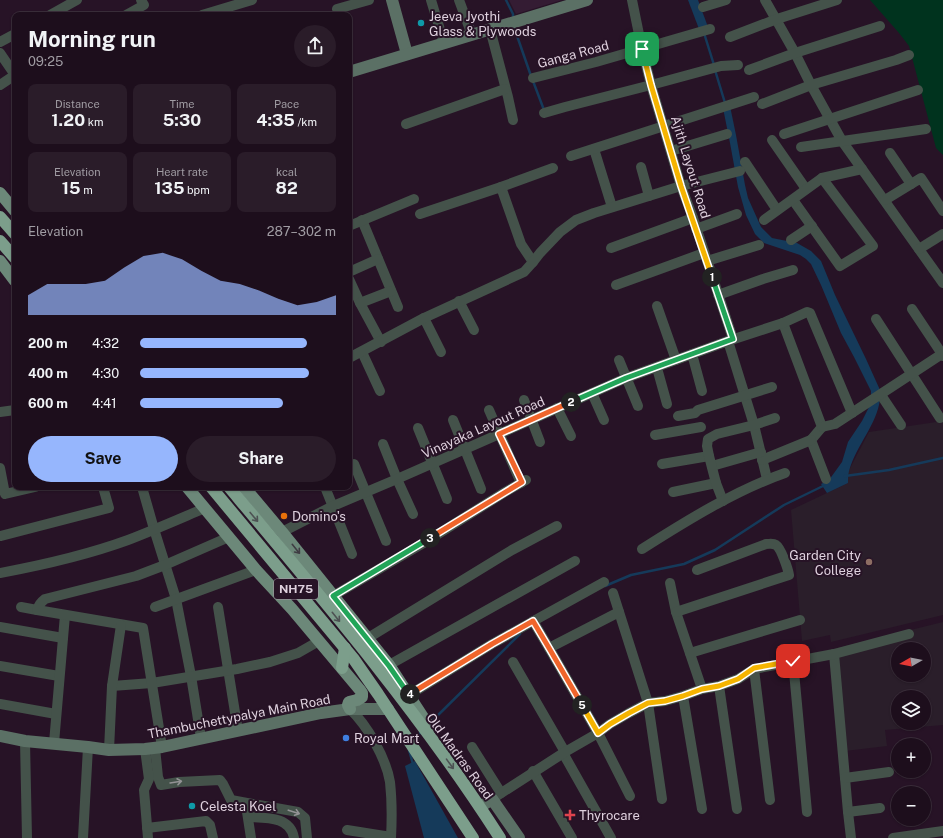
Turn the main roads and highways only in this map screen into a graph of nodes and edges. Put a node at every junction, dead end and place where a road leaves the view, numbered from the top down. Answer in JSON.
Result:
{"nodes":[{"id":1,"x":392,"y":0,"type":"edge"},
{"id":2,"x":587,"y":0,"type":"edge"},
{"id":3,"x":408,"y":54,"type":"junction"},
{"id":4,"x":352,"y":71,"type":"edge"},
{"id":5,"x":0,"y":193,"type":"edge"},
{"id":6,"x":12,"y":207,"type":"edge"},
{"id":7,"x":12,"y":212,"type":"edge"},
{"id":8,"x":1,"y":220,"type":"edge"},
{"id":9,"x":12,"y":231,"type":"edge"},
{"id":10,"x":0,"y":241,"type":"edge"},
{"id":11,"x":12,"y":255,"type":"edge"},
{"id":12,"x":2,"y":266,"type":"edge"},
{"id":13,"x":12,"y":278,"type":"edge"},
{"id":14,"x":190,"y":490,"type":"edge"},
{"id":15,"x":213,"y":490,"type":"edge"},
{"id":16,"x":232,"y":490,"type":"edge"},
{"id":17,"x":247,"y":490,"type":"edge"},
{"id":18,"x":345,"y":648,"type":"junction"},
{"id":19,"x":342,"y":668,"type":"junction"},
{"id":20,"x":350,"y":709,"type":"junction"},
{"id":21,"x":388,"y":709,"type":"junction"},
{"id":22,"x":0,"y":736,"type":"edge"},
{"id":23,"x":436,"y":746,"type":"junction"},
{"id":24,"x":480,"y":807,"type":"junction"},
{"id":25,"x":473,"y":838,"type":"edge"},
{"id":26,"x":500,"y":838,"type":"edge"},
{"id":27,"x":519,"y":838,"type":"edge"}],
"edges":[{"from":1,"to":3,"type":"main road"},
{"from":2,"to":3,"type":"main road"},
{"from":3,"to":4,"type":"main road"},
{"from":5,"to":6,"type":"main road"},
{"from":7,"to":8,"type":"main road"},
{"from":8,"to":9,"type":"highway"},
{"from":10,"to":11,"type":"highway"},
{"from":12,"to":13,"type":"main road"},
{"from":14,"to":19,"type":"main road"},
{"from":15,"to":18,"type":"highway","number":"NH75"},
{"from":16,"to":23,"type":"highway","name":"Old Madras Road","number":"NH75","one_way":true},
{"from":17,"to":23,"type":"main road","one_way":true},
{"from":18,"to":19,"type":"highway"},
{"from":18,"to":21,"type":"highway","number":"NH75"},
{"from":19,"to":20,"type":"main road"},
{"from":20,"to":21,"type":"main road","name":"Thambuchettypalya Main Road"},
{"from":20,"to":22,"type":"main road","name":"Thambuchettypalya Main Road"},
{"from":21,"to":25,"type":"highway","number":"NH75"},
{"from":23,"to":24,"type":"highway","name":"Old Madras Road","number":"NH75","one_way":true},
{"from":24,"to":26,"type":"highway","name":"Old Madras Road","number":"NH75"},
{"from":24,"to":27,"type":"main road"}]}
